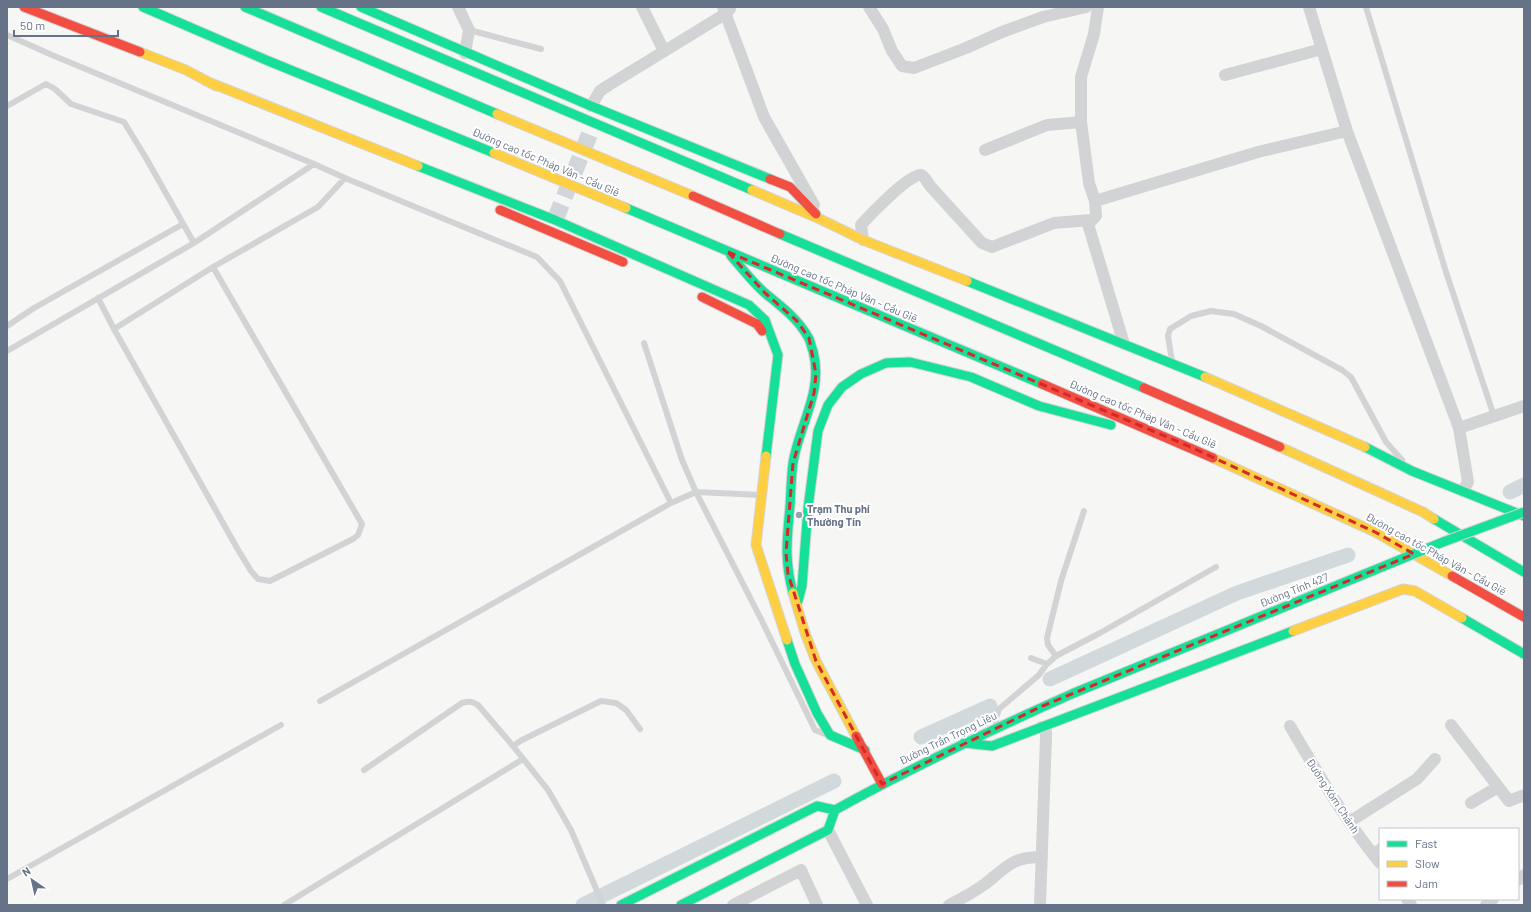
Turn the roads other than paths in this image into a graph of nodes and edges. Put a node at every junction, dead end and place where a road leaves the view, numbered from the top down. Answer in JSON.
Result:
{"nodes":[{"id":1,"x":24,"y":7,"type":"edge"},
{"id":2,"x":143,"y":7,"type":"edge"},
{"id":3,"x":245,"y":7,"type":"edge"},
{"id":4,"x":321,"y":7,"type":"edge"},
{"id":5,"x":360,"y":7,"type":"edge"},
{"id":6,"x":458,"y":7,"type":"edge"},
{"id":7,"x":642,"y":7,"type":"edge"},
{"id":8,"x":869,"y":7,"type":"edge"},
{"id":9,"x":1086,"y":7,"type":"edge"},
{"id":10,"x":1098,"y":7,"type":"edge"},
{"id":11,"x":1309,"y":7,"type":"edge"},
{"id":12,"x":1366,"y":7,"type":"edge"},
{"id":13,"x":726,"y":9,"type":"edge"},
{"id":14,"x":469,"y":30,"type":"junction"},
{"id":15,"x":7,"y":35,"type":"edge"},
{"id":16,"x":541,"y":49,"type":"dead end"},
{"id":17,"x":1322,"y":49,"type":"junction"},
{"id":18,"x":664,"y":51,"type":"junction"},
{"id":19,"x":466,"y":53,"type":"junction"},
{"id":20,"x":1225,"y":75,"type":"dead end"},
{"id":21,"x":206,"y":81,"type":"junction"},
{"id":22,"x":7,"y":106,"type":"edge"},
{"id":23,"x":591,"y":106,"type":"junction"},
{"id":24,"x":263,"y":114,"type":"dead end"},
{"id":25,"x":1081,"y":122,"type":"junction"},
{"id":26,"x":1347,"y":131,"type":"junction"},
{"id":27,"x":341,"y":145,"type":"dead end"},
{"id":28,"x":984,"y":150,"type":"dead end"},
{"id":29,"x":314,"y":164,"type":"junction"},
{"id":30,"x":345,"y":178,"type":"junction"},
{"id":31,"x":441,"y":185,"type":"dead end"},
{"id":32,"x":1095,"y":201,"type":"junction"},
{"id":33,"x":492,"y":207,"type":"dead end"},
{"id":34,"x":822,"y":220,"type":"junction"},
{"id":35,"x":1091,"y":220,"type":"junction"},
{"id":36,"x":183,"y":224,"type":"junction"},
{"id":37,"x":863,"y":240,"type":"junction"},
{"id":38,"x":194,"y":243,"type":"junction"},
{"id":39,"x":728,"y":252,"type":"junction"},
{"id":40,"x":630,"y":266,"type":"dead end"},
{"id":41,"x":213,"y":268,"type":"junction"},
{"id":42,"x":696,"y":294,"type":"dead end"},
{"id":43,"x":98,"y":298,"type":"junction"},
{"id":44,"x":7,"y":326,"type":"edge"},
{"id":45,"x":114,"y":329,"type":"junction"},
{"id":46,"x":644,"y":343,"type":"dead end"},
{"id":47,"x":1124,"y":344,"type":"junction"},
{"id":48,"x":7,"y":351,"type":"edge"},
{"id":49,"x":778,"y":355,"type":"junction"},
{"id":50,"x":1172,"y":363,"type":"junction"},
{"id":51,"x":1524,"y":406,"type":"edge"},
{"id":52,"x":1494,"y":416,"type":"junction"},
{"id":53,"x":1459,"y":428,"type":"junction"},
{"id":54,"x":1186,"y":445,"type":"junction"},
{"id":55,"x":1412,"y":471,"type":"junction"},
{"id":56,"x":1463,"y":491,"type":"junction"},
{"id":57,"x":696,"y":492,"type":"junction"},
{"id":58,"x":761,"y":495,"type":"junction"},
{"id":59,"x":672,"y":503,"type":"junction"},
{"id":60,"x":1084,"y":511,"type":"dead end"},
{"id":61,"x":1508,"y":511,"type":"junction"},
{"id":62,"x":1524,"y":512,"type":"edge"},
{"id":63,"x":1524,"y":516,"type":"edge"},
{"id":64,"x":1524,"y":522,"type":"edge"},
{"id":65,"x":1216,"y":567,"type":"dead end"},
{"id":66,"x":1524,"y":572,"type":"edge"},
{"id":67,"x":797,"y":602,"type":"junction"},
{"id":68,"x":1524,"y":617,"type":"edge"},
{"id":69,"x":1524,"y":654,"type":"edge"},
{"id":70,"x":1056,"y":656,"type":"junction"},
{"id":71,"x":1031,"y":658,"type":"dead end"},
{"id":72,"x":1046,"y":664,"type":"junction"},
{"id":73,"x":1074,"y":693,"type":"joint"},
{"id":74,"x":320,"y":701,"type":"dead end"},
{"id":75,"x":281,"y":725,"type":"dead end"},
{"id":76,"x":1452,"y":725,"type":"dead end"},
{"id":77,"x":1290,"y":726,"type":"dead end"},
{"id":78,"x":1041,"y":727,"type":"junction"},
{"id":79,"x":996,"y":728,"type":"junction"},
{"id":80,"x":640,"y":729,"type":"dead end"},
{"id":81,"x":830,"y":735,"type":"junction"},
{"id":82,"x":964,"y":743,"type":"junction"},
{"id":83,"x":513,"y":746,"type":"junction"},
{"id":84,"x":865,"y":750,"type":"junction"},
{"id":85,"x":1435,"y":759,"type":"dead end"},
{"id":86,"x":523,"y":760,"type":"junction"},
{"id":87,"x":364,"y":770,"type":"dead end"},
{"id":88,"x":882,"y":784,"type":"junction"},
{"id":89,"x":1498,"y":787,"type":"junction"},
{"id":90,"x":1524,"y":795,"type":"edge"},
{"id":91,"x":1471,"y":803,"type":"dead end"},
{"id":92,"x":835,"y":810,"type":"junction"},
{"id":93,"x":1349,"y":822,"type":"junction"},
{"id":94,"x":828,"y":830,"type":"junction"},
{"id":95,"x":1376,"y":849,"type":"edge"},
{"id":96,"x":1042,"y":857,"type":"junction"},
{"id":97,"x":1379,"y":860,"type":"edge"},
{"id":98,"x":7,"y":879,"type":"edge"},
{"id":99,"x":739,"y":904,"type":"edge"},
{"id":100,"x":284,"y":905,"type":"edge"},
{"id":101,"x":603,"y":905,"type":"edge"},
{"id":102,"x":621,"y":905,"type":"edge"},
{"id":103,"x":681,"y":905,"type":"edge"},
{"id":104,"x":817,"y":905,"type":"edge"},
{"id":105,"x":867,"y":905,"type":"edge"},
{"id":106,"x":949,"y":905,"type":"edge"},
{"id":107,"x":1040,"y":905,"type":"edge"}],
"edges":[{"from":1,"to":21,"type":"main road"},
{"from":2,"to":39,"type":"main road","name":"Đường cao tốc Pháp Vân - Cầu Giẽ"},
{"from":3,"to":66,"type":"main road"},
{"from":4,"to":34,"type":"main road"},
{"from":5,"to":19,"type":"main road"},
{"from":6,"to":14,"type":"street"},
{"from":7,"to":18,"type":"street"},
{"from":8,"to":9,"type":"street"},
{"from":10,"to":25,"type":"street"},
{"from":11,"to":17,"type":"street"},
{"from":12,"to":52,"type":"lane"},
{"from":13,"to":18,"type":"street"},
{"from":13,"to":34,"type":"street"},
{"from":14,"to":16,"type":"lane"},
{"from":14,"to":19,"type":"street"},
{"from":15,"to":29,"type":"lane"},
{"from":17,"to":20,"type":"street"},
{"from":17,"to":26,"type":"street"},
{"from":18,"to":23,"type":"street"},
{"from":19,"to":23,"type":"main road"},
{"from":21,"to":24,"type":"main road"},
{"from":21,"to":49,"type":"main road"},
{"from":22,"to":36,"type":"lane"},
{"from":23,"to":34,"type":"main road"},
{"from":25,"to":28,"type":"street"},
{"from":25,"to":32,"type":"street"},
{"from":26,"to":32,"type":"street"},
{"from":26,"to":53,"type":"street"},
{"from":27,"to":31,"type":"main road"},
{"from":29,"to":30,"type":"lane"},
{"from":29,"to":38,"type":"lane"},
{"from":30,"to":41,"type":"lane"},
{"from":30,"to":59,"type":"lane"},
{"from":32,"to":35,"type":"street"},
{"from":33,"to":40,"type":"main road"},
{"from":34,"to":37,"type":"main road"},
{"from":35,"to":37,"type":"street"},
{"from":35,"to":47,"type":"street"},
{"from":36,"to":38,"type":"lane"},
{"from":36,"to":44,"type":"lane"},
{"from":37,"to":47,"type":"main road"},
{"from":38,"to":43,"type":"lane"},
{"from":39,"to":54,"type":"main road","name":"Đường cao tốc Pháp Vân - Cầu Giẽ"},
{"from":39,"to":67,"type":"main road"},
{"from":41,"to":45,"type":"lane"},
{"from":41,"to":45,"type":"lane"},
{"from":42,"to":49,"type":"main road"},
{"from":43,"to":45,"type":"lane"},
{"from":43,"to":48,"type":"lane"},
{"from":46,"to":57,"type":"lane"},
{"from":47,"to":50,"type":"main road"},
{"from":49,"to":58,"type":"main road"},
{"from":50,"to":55,"type":"main road"},
{"from":50,"to":55,"type":"lane"},
{"from":51,"to":52,"type":"street"},
{"from":52,"to":53,"type":"street"},
{"from":53,"to":56,"type":"street"},
{"from":54,"to":67,"type":"main road"},
{"from":54,"to":68,"type":"main road","name":"Đường cao tốc Pháp Vân - Cầu Giẽ"},
{"from":55,"to":56,"type":"main road"},
{"from":56,"to":61,"type":"main road"},
{"from":57,"to":58,"type":"lane"},
{"from":57,"to":59,"type":"lane"},
{"from":57,"to":81,"type":"lane"},
{"from":58,"to":81,"type":"main road"},
{"from":59,"to":74,"type":"lane"},
{"from":60,"to":70,"type":"lane"},
{"from":61,"to":63,"type":"main road"},
{"from":61,"to":64,"type":"lane"},
{"from":62,"to":73,"type":"main road","name":"Đường Tỉnh 427","bridge":true},
{"from":65,"to":70,"type":"lane"},
{"from":67,"to":84,"type":"main road"},
{"from":69,"to":78,"type":"main road"},
{"from":70,"to":72,"type":"lane"},
{"from":71,"to":72,"type":"lane"},
{"from":72,"to":79,"type":"lane"},
{"from":73,"to":79,"type":"main road","name":"Đường Trần Trọng Liêu"},
{"from":75,"to":98,"type":"lane"},
{"from":76,"to":89,"type":"street"},
{"from":77,"to":93,"type":"street","name":"Đường Xóm Chánh"},
{"from":78,"to":82,"type":"main road"},
{"from":78,"to":96,"type":"street"},
{"from":79,"to":82,"type":"main road","name":"Đường Trần Trọng Liêu"},
{"from":80,"to":83,"type":"lane"},
{"from":81,"to":84,"type":"main road"},
{"from":82,"to":88,"type":"main road","name":"Đường Trần Trọng Liêu"},
{"from":83,"to":86,"type":"lane"},
{"from":83,"to":87,"type":"lane"},
{"from":84,"to":88,"type":"main road"},
{"from":85,"to":93,"type":"street"},
{"from":86,"to":100,"type":"lane"},
{"from":86,"to":101,"type":"lane"},
{"from":88,"to":92,"type":"main road","name":"Đường Trần Trọng Liêu"},
{"from":89,"to":90,"type":"street"},
{"from":89,"to":91,"type":"street"},
{"from":92,"to":94,"type":"main road"},
{"from":92,"to":102,"type":"main road"},
{"from":93,"to":95,"type":"street","name":"Đường Xóm Chánh"},
{"from":94,"to":103,"type":"main road"},
{"from":94,"to":105,"type":"street"},
{"from":95,"to":97,"type":"street","name":"Đường Xóm Chánh"},
{"from":96,"to":106,"type":"street"},
{"from":96,"to":107,"type":"street"},
{"from":99,"to":104,"type":"street"}]}
